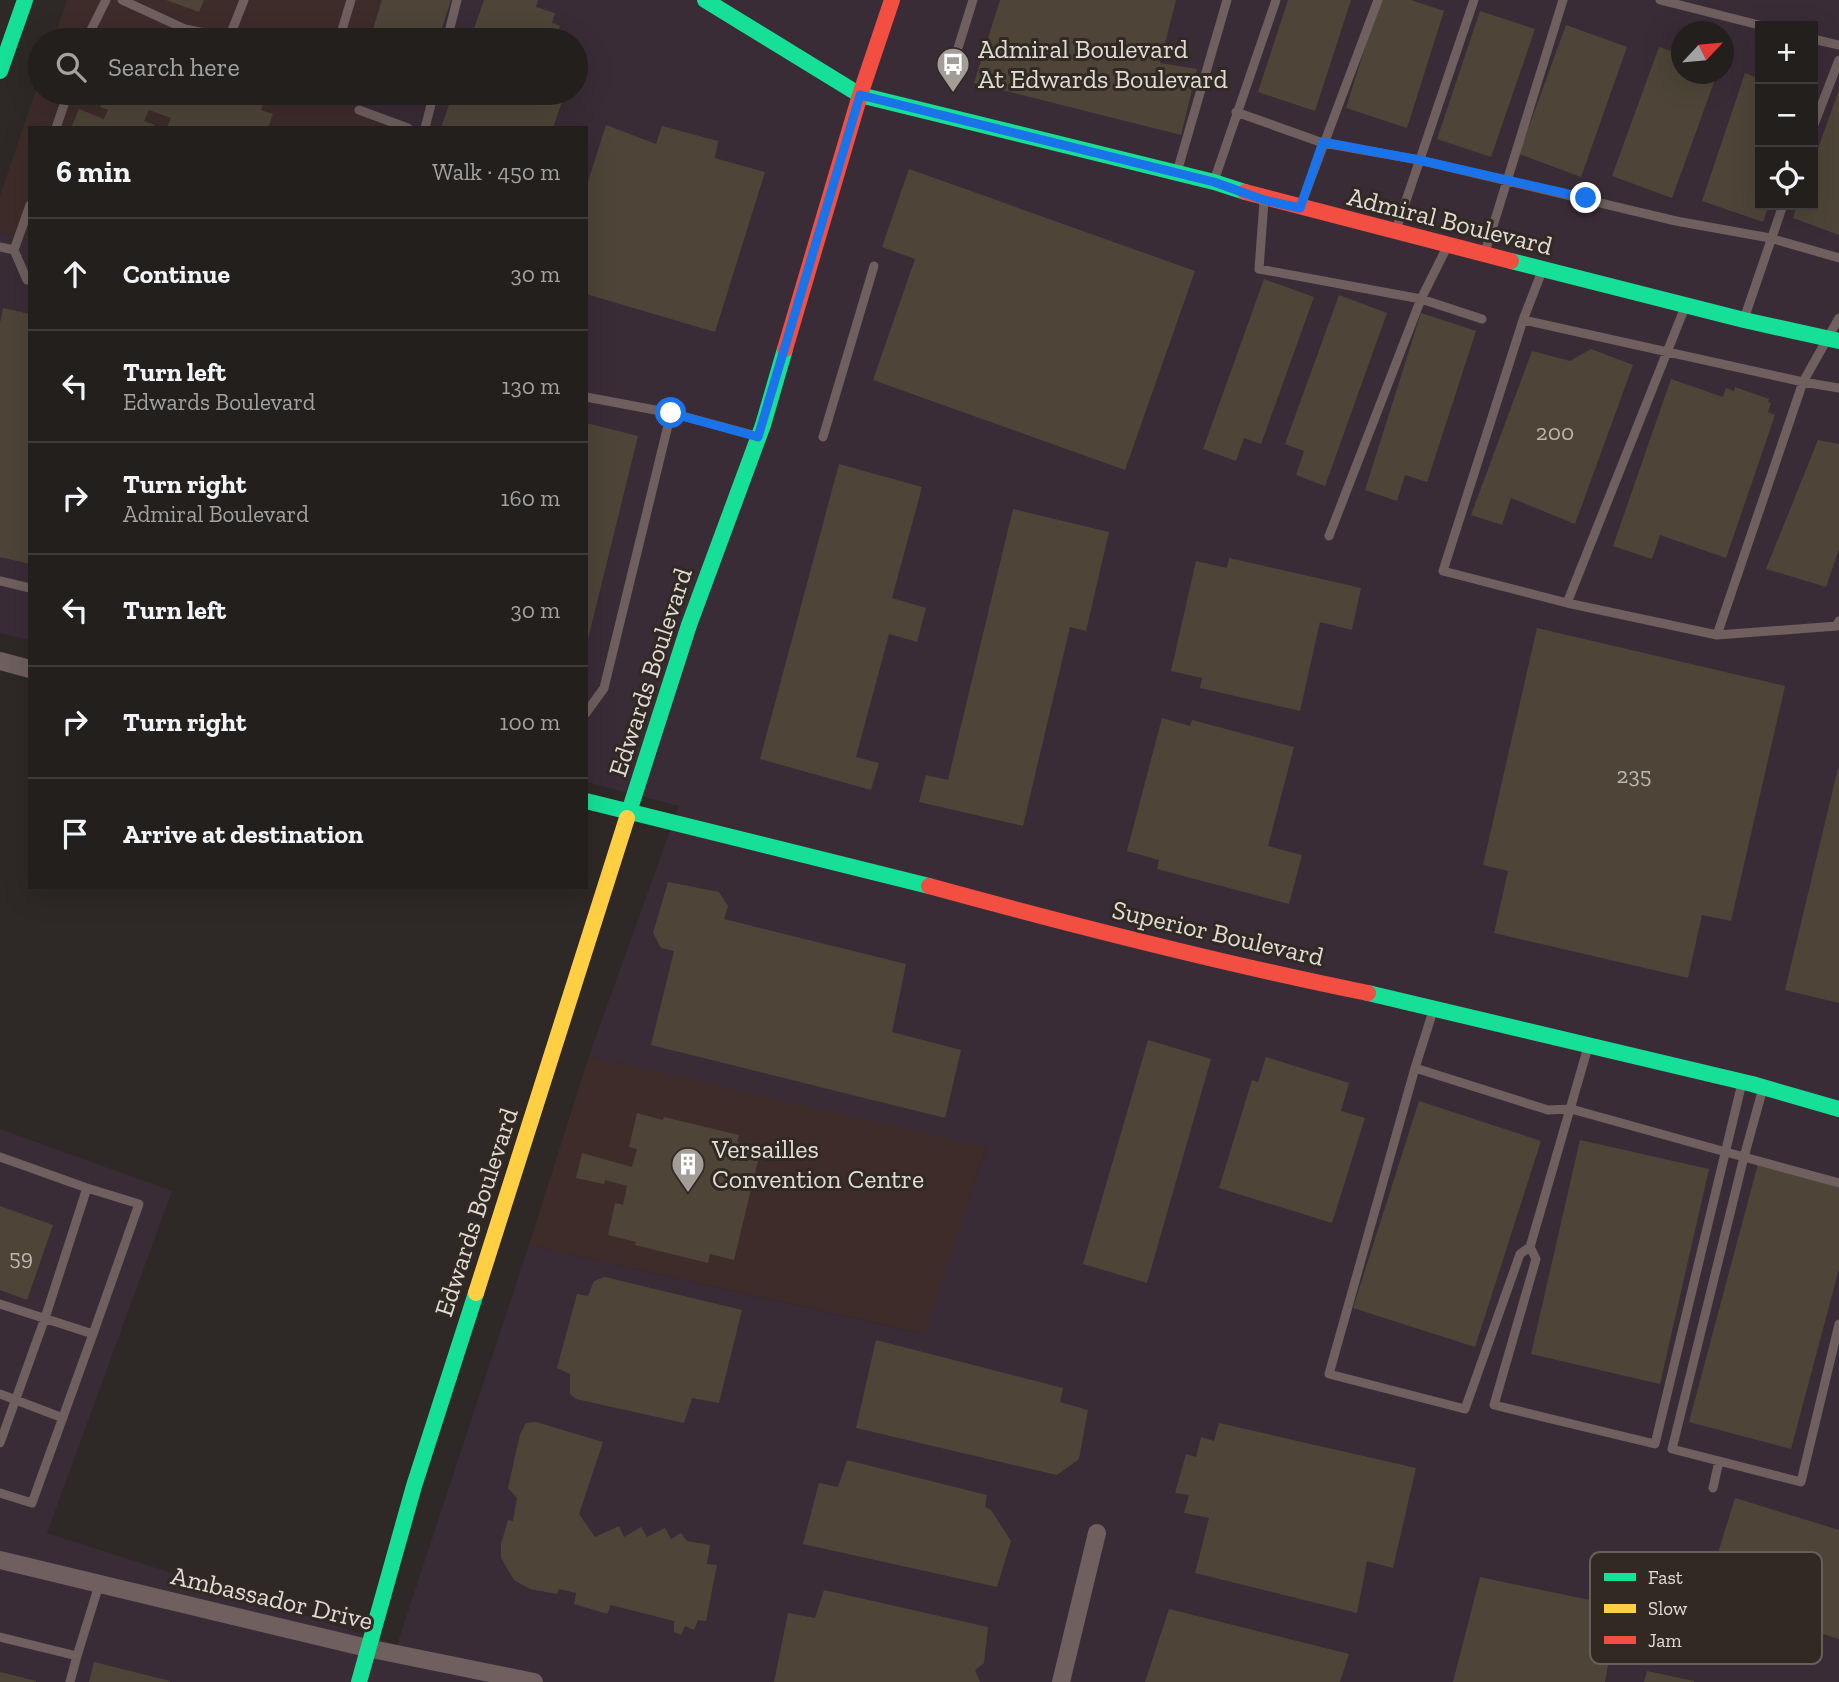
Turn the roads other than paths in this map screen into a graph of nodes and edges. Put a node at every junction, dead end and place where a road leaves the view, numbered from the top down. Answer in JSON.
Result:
{"nodes":[{"id":1,"x":25,"y":0,"type":"edge"},
{"id":2,"x":106,"y":0,"type":"edge"},
{"id":3,"x":122,"y":0,"type":"edge"},
{"id":4,"x":244,"y":0,"type":"edge"},
{"id":5,"x":351,"y":0,"type":"edge"},
{"id":6,"x":457,"y":0,"type":"edge"},
{"id":7,"x":705,"y":0,"type":"edge"},
{"id":8,"x":892,"y":0,"type":"edge"},
{"id":9,"x":973,"y":0,"type":"edge"},
{"id":10,"x":1227,"y":0,"type":"edge"},
{"id":11,"x":1276,"y":0,"type":"edge"},
{"id":12,"x":1378,"y":0,"type":"edge"},
{"id":13,"x":1474,"y":0,"type":"edge"},
{"id":14,"x":1563,"y":0,"type":"edge"},
{"id":15,"x":1660,"y":0,"type":"edge"},
{"id":16,"x":1755,"y":24,"type":"edge"},
{"id":17,"x":92,"y":28,"type":"edge"},
{"id":18,"x":183,"y":28,"type":"edge"},
{"id":19,"x":237,"y":28,"type":"edge"},
{"id":20,"x":343,"y":28,"type":"edge"},
{"id":21,"x":450,"y":28,"type":"edge"},
{"id":22,"x":1818,"y":40,"type":"edge"},
{"id":23,"x":1839,"y":46,"type":"edge"},
{"id":24,"x":1839,"y":60,"type":"edge"},
{"id":25,"x":953,"y":64,"type":"dead end"},
{"id":26,"x":0,"y":72,"type":"edge"},
{"id":27,"x":860,"y":95,"type":"junction"},
{"id":28,"x":64,"y":105,"type":"edge"},
{"id":29,"x":431,"y":105,"type":"edge"},
{"id":30,"x":359,"y":110,"type":"dead end"},
{"id":31,"x":1236,"y":112,"type":"junction"},
{"id":32,"x":1818,"y":114,"type":"edge"},
{"id":33,"x":57,"y":126,"type":"edge"},
{"id":34,"x":403,"y":126,"type":"edge"},
{"id":35,"x":426,"y":126,"type":"edge"},
{"id":36,"x":1323,"y":142,"type":"junction"},
{"id":37,"x":1419,"y":160,"type":"junction"},
{"id":38,"x":1176,"y":173,"type":"junction"},
{"id":39,"x":1508,"y":181,"type":"junction"},
{"id":40,"x":1214,"y":182,"type":"junction"},
{"id":41,"x":1264,"y":200,"type":"junction"},
{"id":42,"x":1300,"y":208,"type":"junction"},
{"id":43,"x":1781,"y":210,"type":"edge"},
{"id":44,"x":28,"y":211,"type":"edge"},
{"id":45,"x":1395,"y":233,"type":"junction"},
{"id":46,"x":1770,"y":238,"type":"junction"},
{"id":47,"x":1447,"y":246,"type":"junction"},
{"id":48,"x":0,"y":247,"type":"edge"},
{"id":49,"x":14,"y":250,"type":"junction"},
{"id":50,"x":1485,"y":255,"type":"junction"},
{"id":51,"x":1839,"y":258,"type":"edge"},
{"id":52,"x":874,"y":266,"type":"dead end"},
{"id":53,"x":1543,"y":270,"type":"junction"},
{"id":54,"x":28,"y":279,"type":"edge"},
{"id":55,"x":1421,"y":299,"type":"junction"},
{"id":56,"x":1686,"y":306,"type":"junction"},
{"id":57,"x":1839,"y":318,"type":"edge"},
{"id":58,"x":1482,"y":319,"type":"dead end"},
{"id":59,"x":1523,"y":320,"type":"junction"},
{"id":60,"x":1744,"y":320,"type":"junction"},
{"id":61,"x":1834,"y":341,"type":"edge"},
{"id":62,"x":1667,"y":352,"type":"junction"},
{"id":63,"x":1803,"y":382,"type":"junction"},
{"id":64,"x":1839,"y":388,"type":"edge"},
{"id":65,"x":588,"y":397,"type":"edge"},
{"id":66,"x":671,"y":413,"type":"junction"},
{"id":67,"x":758,"y":437,"type":"junction"},
{"id":68,"x":823,"y":437,"type":"dead end"},
{"id":69,"x":1329,"y":536,"type":"dead end"},
{"id":70,"x":0,"y":581,"type":"edge"},
{"id":71,"x":28,"y":588,"type":"edge"},
{"id":72,"x":1567,"y":603,"type":"junction"},
{"id":73,"x":1839,"y":621,"type":"edge"},
{"id":74,"x":1717,"y":635,"type":"junction"},
{"id":75,"x":0,"y":661,"type":"edge"},
{"id":76,"x":28,"y":668,"type":"edge"},
{"id":77,"x":588,"y":710,"type":"edge"},
{"id":78,"x":588,"y":801,"type":"edge"},
{"id":79,"x":630,"y":810,"type":"junction"},
{"id":80,"x":1434,"y":1009,"type":"junction"},
{"id":81,"x":1589,"y":1045,"type":"junction"},
{"id":82,"x":1415,"y":1068,"type":"junction"},
{"id":83,"x":1742,"y":1082,"type":"junction"},
{"id":84,"x":1763,"y":1088,"type":"junction"},
{"id":85,"x":1571,"y":1109,"type":"junction"},
{"id":86,"x":1839,"y":1109,"type":"edge"},
{"id":87,"x":1727,"y":1153,"type":"junction"},
{"id":88,"x":0,"y":1157,"type":"edge"},
{"id":89,"x":1744,"y":1157,"type":"junction"},
{"id":90,"x":1839,"y":1183,"type":"edge"},
{"id":91,"x":87,"y":1188,"type":"junction"},
{"id":92,"x":1530,"y":1247,"type":"junction"},
{"id":93,"x":1,"y":1306,"type":"edge"},
{"id":94,"x":46,"y":1318,"type":"junction"},
{"id":95,"x":1839,"y":1324,"type":"edge"},
{"id":96,"x":93,"y":1334,"type":"junction"},
{"id":97,"x":0,"y":1394,"type":"edge"},
{"id":98,"x":16,"y":1400,"type":"junction"},
{"id":99,"x":63,"y":1418,"type":"junction"},
{"id":100,"x":0,"y":1443,"type":"edge"},
{"id":101,"x":1719,"y":1461,"type":"junction"},
{"id":102,"x":1713,"y":1488,"type":"dead end"},
{"id":103,"x":0,"y":1493,"type":"edge"},
{"id":104,"x":1097,"y":1533,"type":"dead end"},
{"id":105,"x":0,"y":1560,"type":"edge"},
{"id":106,"x":99,"y":1585,"type":"junction"},
{"id":107,"x":0,"y":1637,"type":"edge"},
{"id":108,"x":367,"y":1648,"type":"junction"},
{"id":109,"x":77,"y":1656,"type":"junction"},
{"id":110,"x":70,"y":1682,"type":"edge"},
{"id":111,"x":359,"y":1682,"type":"edge"},
{"id":112,"x":534,"y":1682,"type":"edge"},
{"id":113,"x":1060,"y":1682,"type":"edge"}],
"edges":[{"from":1,"to":26,"type":"street"},
{"from":2,"to":17,"type":"lane"},
{"from":3,"to":18,"type":"lane"},
{"from":4,"to":19,"type":"lane"},
{"from":5,"to":20,"type":"lane"},
{"from":6,"to":21,"type":"lane"},
{"from":7,"to":27,"type":"street","name":"Admiral Boulevard"},
{"from":8,"to":27,"type":"street","name":"Edwards Boulevard"},
{"from":9,"to":25,"type":"lane"},
{"from":10,"to":38,"type":"lane"},
{"from":11,"to":31,"type":"lane"},
{"from":12,"to":36,"type":"lane"},
{"from":13,"to":37,"type":"lane"},
{"from":14,"to":39,"type":"lane"},
{"from":15,"to":16,"type":"lane"},
{"from":22,"to":23,"type":"lane"},
{"from":24,"to":32,"type":"lane"},
{"from":27,"to":38,"type":"street","name":"Admiral Boulevard"},
{"from":27,"to":67,"type":"street","name":"Edwards Boulevard"},
{"from":28,"to":33,"type":"lane"},
{"from":29,"to":35,"type":"lane"},
{"from":30,"to":34,"type":"lane"},
{"from":31,"to":36,"type":"lane"},
{"from":31,"to":40,"type":"lane"},
{"from":36,"to":37,"type":"lane"},
{"from":36,"to":42,"type":"lane"},
{"from":37,"to":39,"type":"lane"},
{"from":37,"to":45,"type":"lane"},
{"from":38,"to":40,"type":"street","name":"Admiral Boulevard"},
{"from":39,"to":46,"type":"lane"},
{"from":39,"to":50,"type":"lane"},
{"from":40,"to":41,"type":"street","name":"Admiral Boulevard"},
{"from":41,"to":42,"type":"street","name":"Admiral Boulevard"},
{"from":41,"to":55,"type":"lane"},
{"from":42,"to":45,"type":"street","name":"Admiral Boulevard"},
{"from":43,"to":46,"type":"lane"},
{"from":44,"to":49,"type":"lane"},
{"from":45,"to":47,"type":"street","name":"Admiral Boulevard"},
{"from":46,"to":51,"type":"lane"},
{"from":46,"to":60,"type":"lane"},
{"from":47,"to":50,"type":"street","name":"Admiral Boulevard"},
{"from":47,"to":55,"type":"lane"},
{"from":48,"to":49,"type":"lane"},
{"from":49,"to":54,"type":"lane"},
{"from":50,"to":53,"type":"street","name":"Admiral Boulevard"},
{"from":52,"to":68,"type":"lane"},
{"from":53,"to":56,"type":"street","name":"Admiral Boulevard"},
{"from":53,"to":59,"type":"lane"},
{"from":55,"to":58,"type":"lane"},
{"from":55,"to":69,"type":"lane"},
{"from":56,"to":60,"type":"street","name":"Admiral Boulevard"},
{"from":56,"to":62,"type":"lane"},
{"from":57,"to":61,"type":"lane"},
{"from":59,"to":62,"type":"lane"},
{"from":59,"to":72,"type":"lane"},
{"from":60,"to":61,"type":"street","name":"Admiral Boulevard"},
{"from":61,"to":63,"type":"lane"},
{"from":62,"to":63,"type":"lane"},
{"from":62,"to":72,"type":"lane"},
{"from":63,"to":64,"type":"lane"},
{"from":63,"to":74,"type":"lane"},
{"from":65,"to":66,"type":"lane"},
{"from":66,"to":67,"type":"lane"},
{"from":66,"to":77,"type":"lane"},
{"from":67,"to":79,"type":"street","name":"Edwards Boulevard"},
{"from":70,"to":71,"type":"lane"},
{"from":72,"to":74,"type":"lane"},
{"from":73,"to":74,"type":"lane"},
{"from":75,"to":76,"type":"street"},
{"from":78,"to":79,"type":"street","name":"Superior Boulevard"},
{"from":79,"to":80,"type":"street","name":"Superior Boulevard"},
{"from":79,"to":108,"type":"street","name":"Edwards Boulevard"},
{"from":80,"to":81,"type":"street","name":"Superior Boulevard"},
{"from":80,"to":82,"type":"lane"},
{"from":81,"to":83,"type":"street","name":"Superior Boulevard"},
{"from":81,"to":85,"type":"lane"},
{"from":82,"to":85,"type":"lane"},
{"from":82,"to":92,"type":"lane"},
{"from":83,"to":84,"type":"street","name":"Superior Boulevard"},
{"from":83,"to":87,"type":"lane"},
{"from":84,"to":86,"type":"street","name":"Superior Boulevard"},
{"from":84,"to":89,"type":"lane"},
{"from":85,"to":87,"type":"lane"},
{"from":85,"to":92,"type":"lane"},
{"from":87,"to":89,"type":"lane"},
{"from":87,"to":92,"type":"lane"},
{"from":88,"to":91,"type":"lane"},
{"from":89,"to":90,"type":"lane"},
{"from":89,"to":101,"type":"lane"},
{"from":91,"to":94,"type":"lane"},
{"from":91,"to":96,"type":"lane"},
{"from":93,"to":94,"type":"lane"},
{"from":94,"to":96,"type":"lane"},
{"from":94,"to":98,"type":"lane"},
{"from":95,"to":101,"type":"lane"},
{"from":96,"to":99,"type":"lane"},
{"from":97,"to":98,"type":"lane"},
{"from":98,"to":99,"type":"lane"},
{"from":98,"to":100,"type":"lane"},
{"from":99,"to":103,"type":"lane"},
{"from":101,"to":102,"type":"lane"},
{"from":104,"to":113,"type":"street"},
{"from":105,"to":106,"type":"street","name":"Ambassador Drive"},
{"from":106,"to":108,"type":"street","name":"Ambassador Drive"},
{"from":106,"to":109,"type":"lane"},
{"from":107,"to":109,"type":"lane"},
{"from":108,"to":111,"type":"street","name":"Edwards Boulevard"},
{"from":108,"to":112,"type":"street","name":"Ambassador Drive"},
{"from":109,"to":110,"type":"lane"}]}
